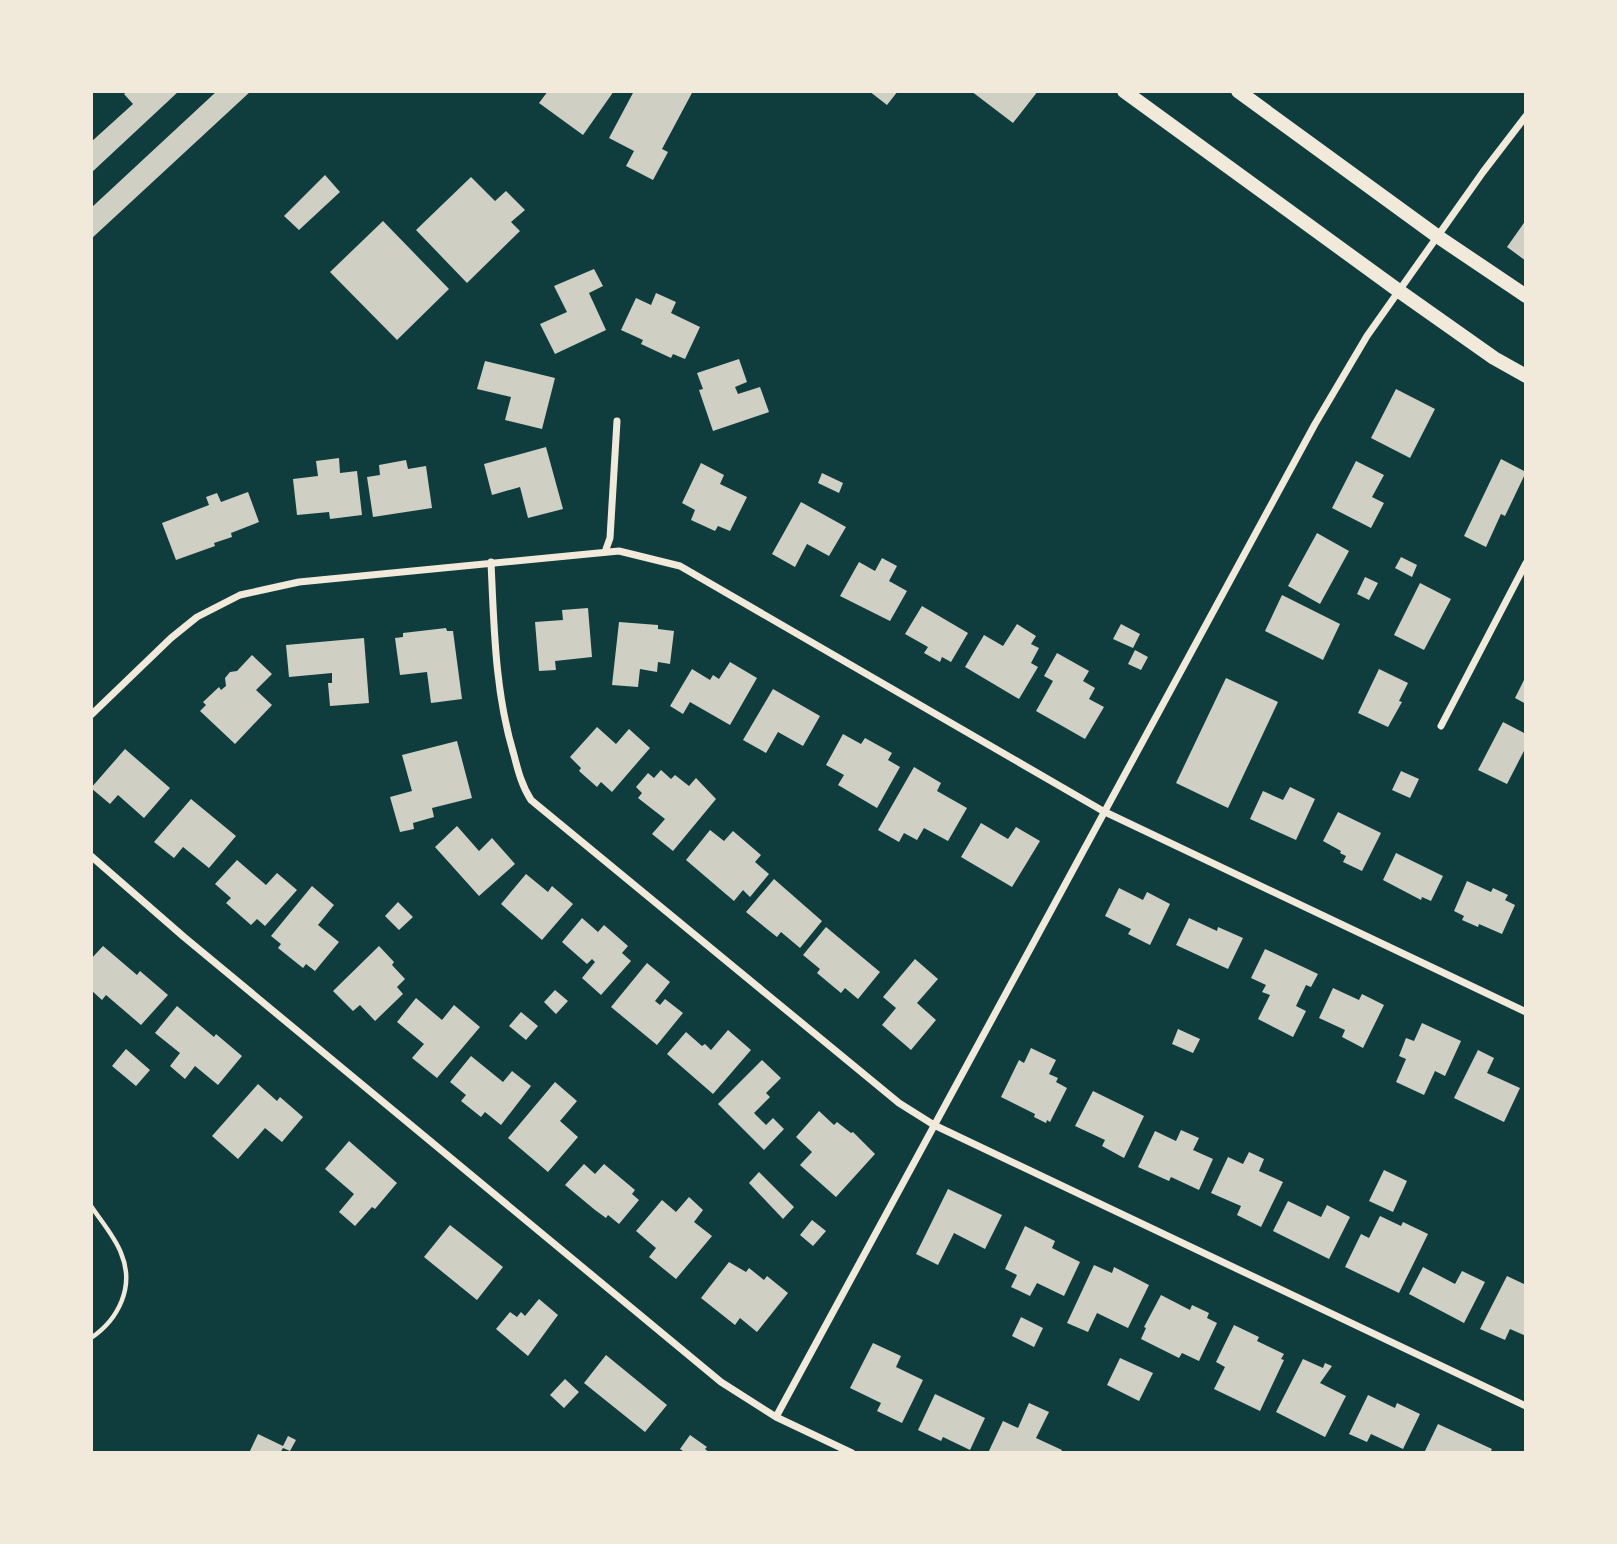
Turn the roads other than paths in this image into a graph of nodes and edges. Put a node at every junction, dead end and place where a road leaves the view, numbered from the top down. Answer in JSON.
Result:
{"nodes":[{"id":1,"x":1124,"y":91,"type":"edge"},
{"id":2,"x":1238,"y":91,"type":"edge"},
{"id":3,"x":1526,"y":116,"type":"edge"},
{"id":4,"x":1437,"y":236,"type":"junction"},
{"id":5,"x":1399,"y":291,"type":"junction"},
{"id":6,"x":1526,"y":296,"type":"edge"},
{"id":7,"x":1526,"y":376,"type":"edge"},
{"id":8,"x":617,"y":422,"type":"dead end"},
{"id":9,"x":605,"y":552,"type":"junction"},
{"id":10,"x":491,"y":562,"type":"junction"},
{"id":11,"x":1526,"y":563,"type":"edge"},
{"id":12,"x":91,"y":715,"type":"edge"},
{"id":13,"x":1441,"y":726,"type":"dead end"},
{"id":14,"x":1103,"y":811,"type":"junction"},
{"id":15,"x":91,"y":856,"type":"edge"},
{"id":16,"x":1526,"y":1012,"type":"edge"},
{"id":17,"x":934,"y":1125,"type":"junction"},
{"id":18,"x":1526,"y":1406,"type":"edge"},
{"id":19,"x":775,"y":1416,"type":"junction"},
{"id":20,"x":852,"y":1453,"type":"edge"}],
"edges":[{"from":1,"to":5,"type":"main road"},
{"from":2,"to":4,"type":"main road"},
{"from":3,"to":4,"type":"street"},
{"from":4,"to":5,"type":"street"},
{"from":4,"to":6,"type":"main road"},
{"from":5,"to":7,"type":"main road"},
{"from":5,"to":14,"type":"street"},
{"from":8,"to":9,"type":"street"},
{"from":9,"to":10,"type":"street"},
{"from":9,"to":14,"type":"street"},
{"from":10,"to":12,"type":"street"},
{"from":10,"to":17,"type":"street"},
{"from":11,"to":13,"type":"street"},
{"from":14,"to":16,"type":"street"},
{"from":14,"to":17,"type":"street"},
{"from":15,"to":19,"type":"street"},
{"from":17,"to":18,"type":"street"},
{"from":17,"to":19,"type":"street"},
{"from":19,"to":20,"type":"street"}]}
